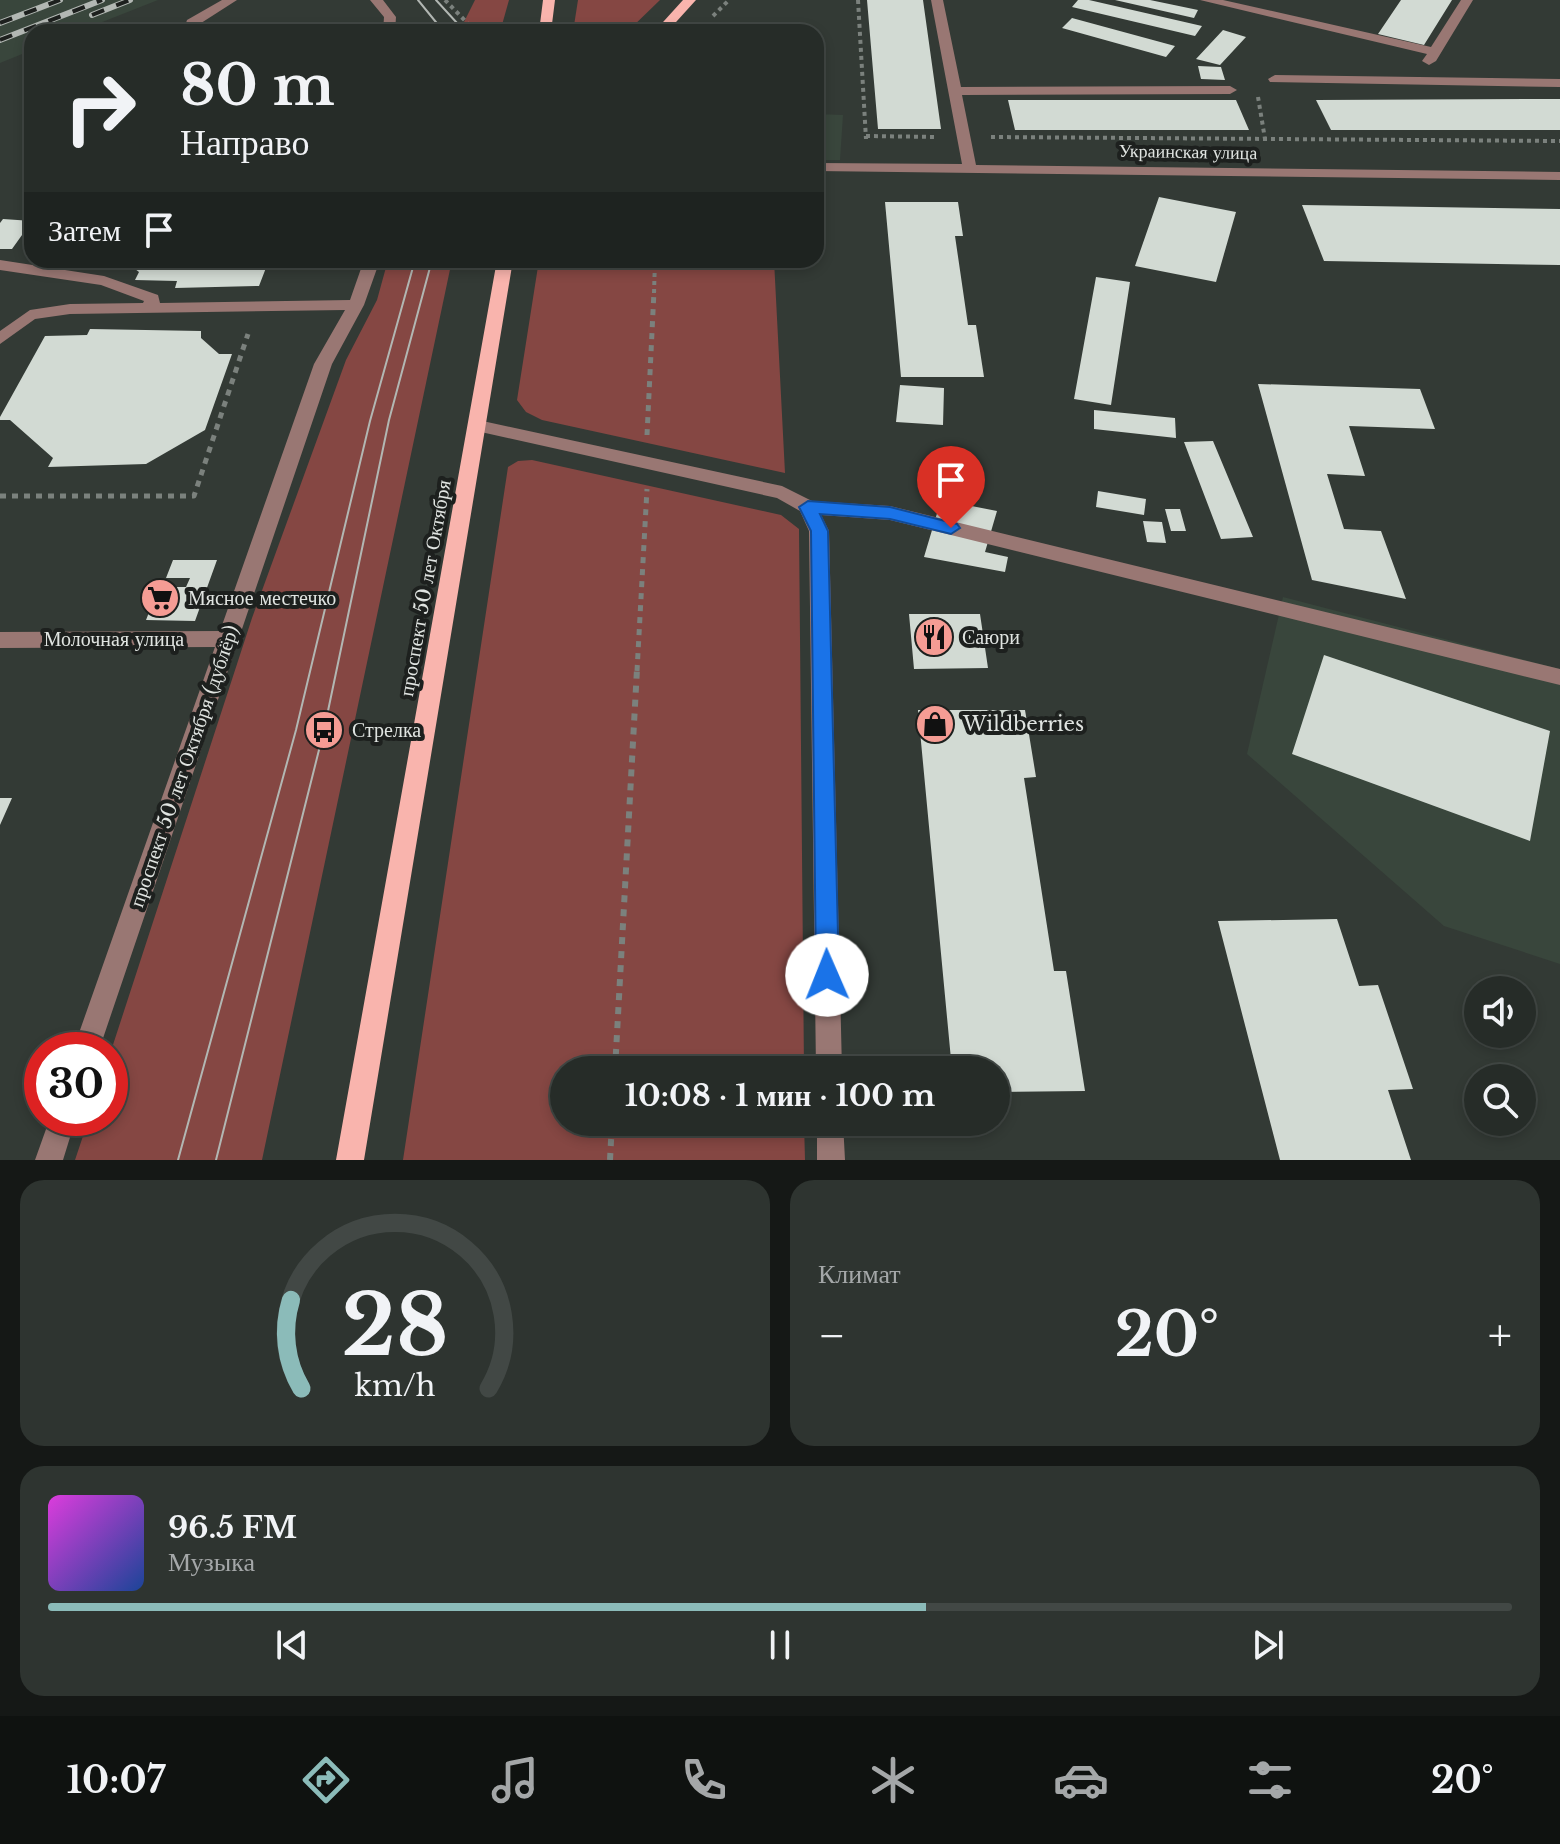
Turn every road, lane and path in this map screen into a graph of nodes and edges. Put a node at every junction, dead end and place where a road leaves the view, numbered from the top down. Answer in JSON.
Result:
{"nodes":[{"id":1,"x":231,"y":0,"type":"edge"},
{"id":2,"x":376,"y":0,"type":"edge"},
{"id":3,"x":549,"y":0,"type":"edge"},
{"id":4,"x":690,"y":0,"type":"edge"},
{"id":5,"x":858,"y":0,"type":"edge"},
{"id":6,"x":937,"y":0,"type":"edge"},
{"id":7,"x":1206,"y":0,"type":"edge"},
{"id":8,"x":1467,"y":0,"type":"edge"},
{"id":9,"x":192,"y":24,"type":"edge"},
{"id":10,"x":390,"y":24,"type":"edge"},
{"id":11,"x":546,"y":24,"type":"edge"},
{"id":12,"x":668,"y":24,"type":"edge"},
{"id":13,"x":1434,"y":52,"type":"junction"},
{"id":14,"x":1275,"y":79,"type":"joint"},
{"id":15,"x":1417,"y":81,"type":"junction"},
{"id":16,"x":1560,"y":83,"type":"edge"},
{"id":17,"x":1230,"y":90,"type":"dead end"},
{"id":18,"x":954,"y":91,"type":"junction"},
{"id":19,"x":866,"y":136,"type":"junction"},
{"id":20,"x":964,"y":137,"type":"junction"},
{"id":21,"x":1265,"y":139,"type":"junction"},
{"id":22,"x":1560,"y":141,"type":"edge"},
{"id":23,"x":824,"y":167,"type":"edge"},
{"id":24,"x":869,"y":167,"type":"junction"},
{"id":25,"x":970,"y":169,"type":"junction"},
{"id":26,"x":1560,"y":176,"type":"edge"},
{"id":27,"x":24,"y":263,"type":"edge"},
{"id":28,"x":0,"y":265,"type":"edge"},
{"id":29,"x":48,"y":268,"type":"edge"},
{"id":30,"x":369,"y":268,"type":"edge"},
{"id":31,"x":504,"y":268,"type":"edge"},
{"id":32,"x":655,"y":268,"type":"edge"},
{"id":33,"x":356,"y":305,"type":"junction"},
{"id":34,"x":257,"y":306,"type":"junction"},
{"id":35,"x":151,"y":307,"type":"junction"},
{"id":36,"x":0,"y":339,"type":"edge"},
{"id":37,"x":478,"y":426,"type":"junction"},
{"id":38,"x":647,"y":462,"type":"junction"},
{"id":39,"x":0,"y":496,"type":"edge"},
{"id":40,"x":808,"y":507,"type":"junction"},
{"id":41,"x":227,"y":639,"type":"junction"},
{"id":42,"x":0,"y":640,"type":"edge"},
{"id":43,"x":1560,"y":677,"type":"edge"},
{"id":44,"x":92,"y":1032,"type":"edge"},
{"id":45,"x":616,"y":1056,"type":"edge"},
{"id":46,"x":829,"y":1056,"type":"edge"},
{"id":47,"x":57,"y":1136,"type":"edge"},
{"id":48,"x":611,"y":1136,"type":"edge"},
{"id":49,"x":830,"y":1136,"type":"edge"},
{"id":50,"x":49,"y":1160,"type":"edge"},
{"id":51,"x":350,"y":1160,"type":"edge"},
{"id":52,"x":610,"y":1160,"type":"edge"},
{"id":53,"x":831,"y":1160,"type":"edge"}],
"edges":[{"from":1,"to":9,"type":"street"},
{"from":2,"to":10,"type":"street"},
{"from":3,"to":11,"type":"main road"},
{"from":4,"to":12,"type":"main road"},
{"from":5,"to":19,"type":"path"},
{"from":6,"to":18,"type":"street"},
{"from":7,"to":13,"type":"street"},
{"from":8,"to":13,"type":"street"},
{"from":13,"to":15,"type":"street"},
{"from":14,"to":15,"type":"street"},
{"from":14,"to":21,"type":"path"},
{"from":15,"to":16,"type":"street"},
{"from":17,"to":18,"type":"street"},
{"from":18,"to":20,"type":"street"},
{"from":19,"to":20,"type":"path"},
{"from":19,"to":24,"type":"path"},
{"from":20,"to":21,"type":"path"},
{"from":20,"to":25,"type":"street"},
{"from":21,"to":22,"type":"path"},
{"from":23,"to":24,"type":"street","name":"Украинская улица"},
{"from":24,"to":25,"type":"street","name":"Украинская улица"},
{"from":25,"to":26,"type":"street","name":"Украинская улица"},
{"from":27,"to":28,"type":"street"},
{"from":29,"to":35,"type":"street"},
{"from":30,"to":33,"type":"street","name":"проспект 50 лет Октября (дублёр)"},
{"from":31,"to":37,"type":"main road","name":"проспект 50 лет Октября"},
{"from":32,"to":38,"type":"path"},
{"from":33,"to":34,"type":"street"},
{"from":33,"to":41,"type":"street","name":"проспект 50 лет Октября (дублёр)"},
{"from":34,"to":35,"type":"street"},
{"from":34,"to":39,"type":"path"},
{"from":35,"to":36,"type":"street"},
{"from":37,"to":38,"type":"street"},
{"from":37,"to":51,"type":"main road","name":"проспект 50 лет Октября"},
{"from":38,"to":40,"type":"street"},
{"from":38,"to":45,"type":"path"},
{"from":40,"to":43,"type":"street"},
{"from":40,"to":46,"type":"street"},
{"from":41,"to":42,"type":"street","name":"Молочная улица"},
{"from":41,"to":44,"type":"street","name":"проспект 50 лет Октября (дублёр)"},
{"from":47,"to":50,"type":"street"},
{"from":48,"to":52,"type":"path"},
{"from":49,"to":53,"type":"street"}]}
